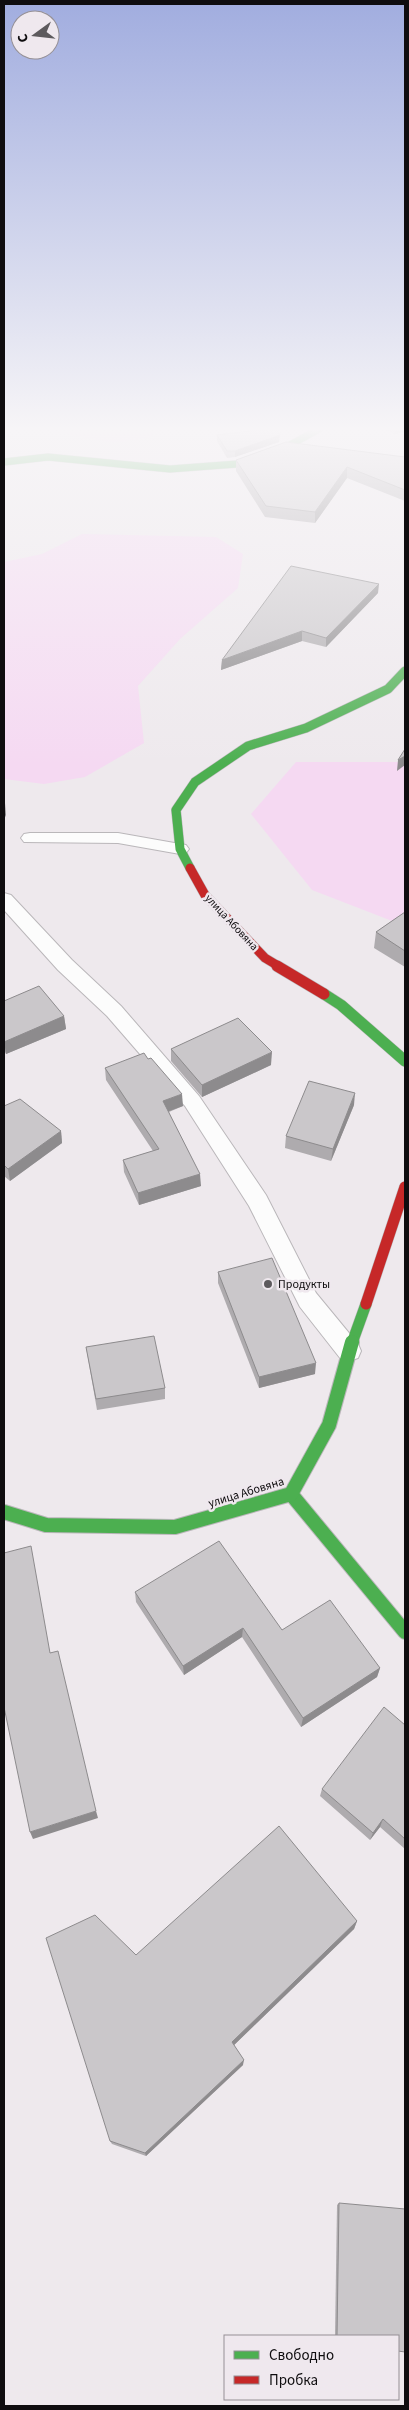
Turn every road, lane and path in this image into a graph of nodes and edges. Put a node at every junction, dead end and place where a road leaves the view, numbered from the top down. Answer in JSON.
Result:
{"nodes":[{"id":1,"x":405,"y":671,"type":"edge"},
{"id":2,"x":30,"y":838,"type":"dead end"},
{"id":3,"x":180,"y":849,"type":"junction"},
{"id":4,"x":4,"y":899,"type":"edge"},
{"id":5,"x":405,"y":1061,"type":"edge"},
{"id":6,"x":405,"y":1187,"type":"edge"},
{"id":7,"x":349,"y":1351,"type":"junction"},
{"id":8,"x":291,"y":1494,"type":"junction"},
{"id":9,"x":4,"y":1512,"type":"edge"},
{"id":10,"x":405,"y":1632,"type":"edge"}],
"edges":[{"from":1,"to":3,"type":"street","name":"улица Абовяна"},
{"from":2,"to":3,"type":"lane"},
{"from":3,"to":5,"type":"street","name":"улица Абовяна"},
{"from":4,"to":7,"type":"lane"},
{"from":6,"to":7,"type":"street","name":"улица Абовяна"},
{"from":7,"to":8,"type":"street","name":"улица Абовяна"},
{"from":8,"to":9,"type":"street","name":"улица Абовяна"},
{"from":8,"to":10,"type":"street"}]}
